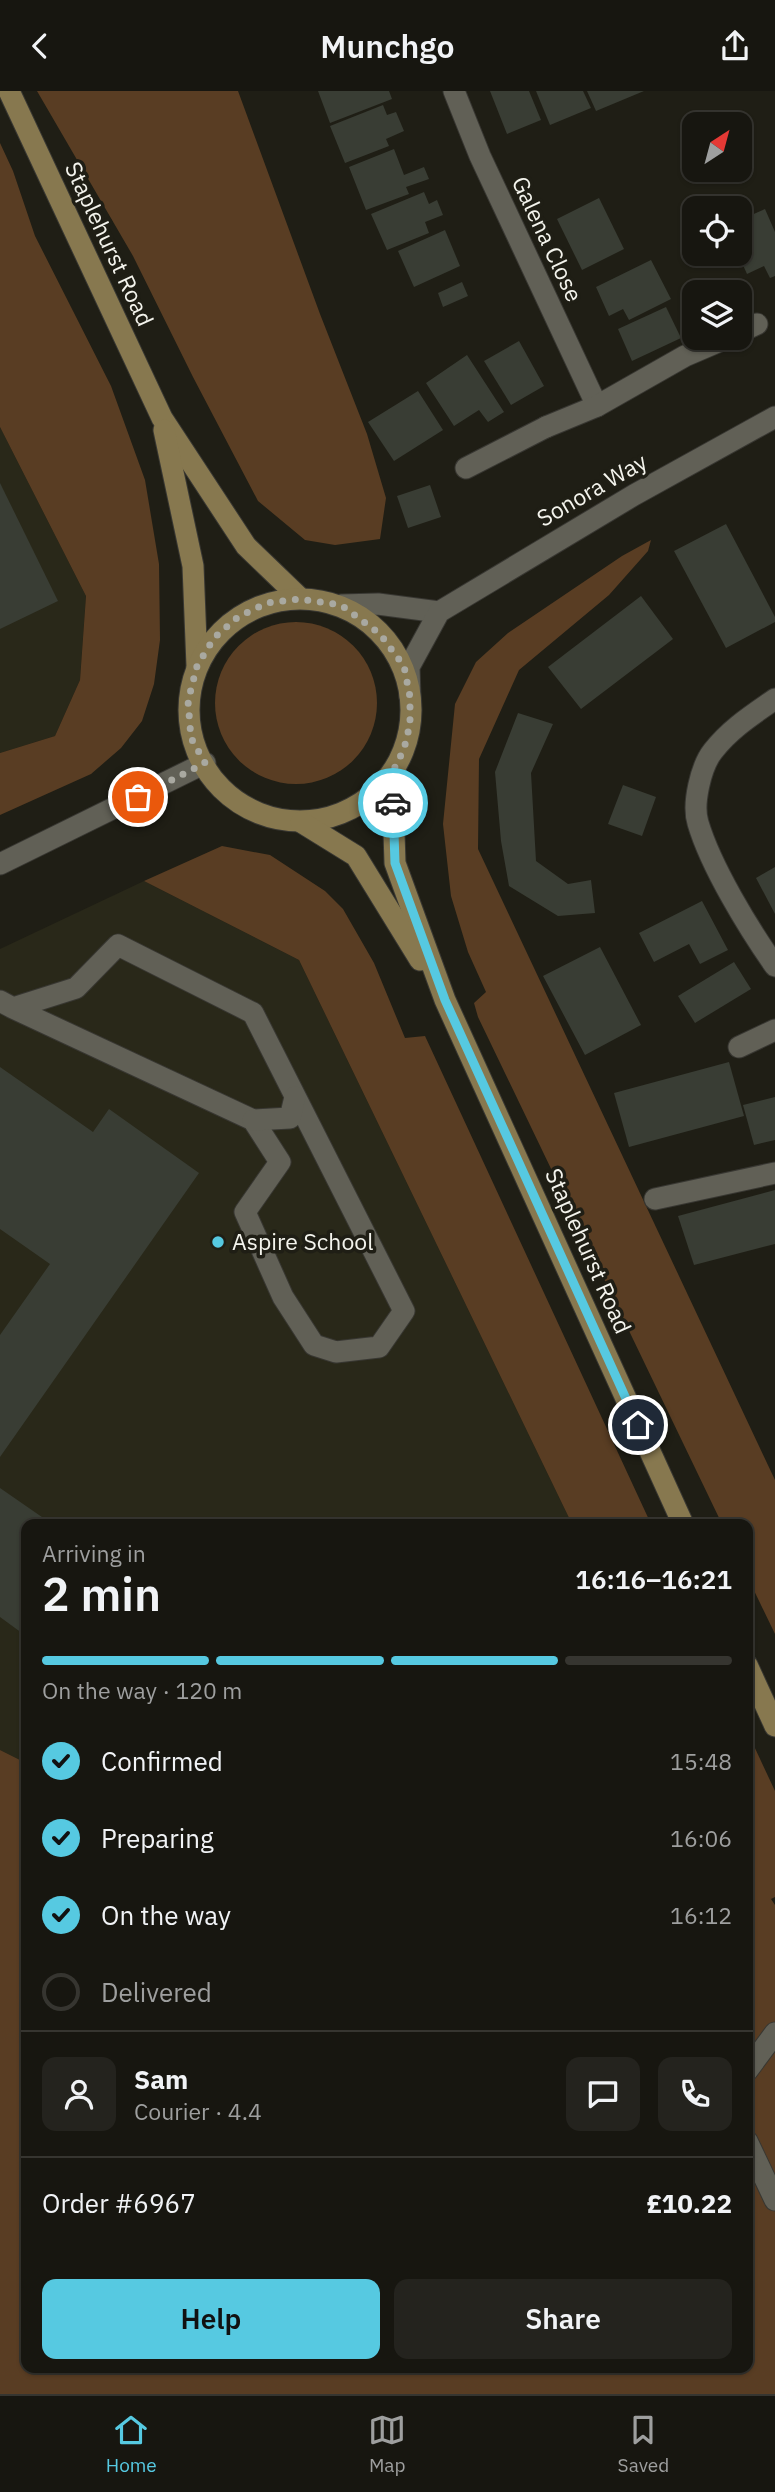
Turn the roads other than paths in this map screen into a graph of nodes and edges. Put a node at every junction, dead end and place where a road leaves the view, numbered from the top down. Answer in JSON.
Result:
{"nodes":[{"id":1,"x":9,"y":91,"type":"edge"},
{"id":2,"x":454,"y":91,"type":"edge"},
{"id":3,"x":699,"y":350,"type":"edge"},
{"id":4,"x":597,"y":406,"type":"junction"},
{"id":5,"x":775,"y":417,"type":"edge"},
{"id":6,"x":162,"y":418,"type":"junction"},
{"id":7,"x":466,"y":468,"type":"dead end"},
{"id":8,"x":300,"y":599,"type":"junction"},
{"id":9,"x":341,"y":605,"type":"junction"},
{"id":10,"x":439,"y":612,"type":"junction"},
{"id":11,"x":197,"y":666,"type":"junction"},
{"id":12,"x":410,"y":697,"type":"junction"},
{"id":13,"x":775,"y":699,"type":"edge"},
{"id":14,"x":205,"y":763,"type":"junction"},
{"id":15,"x":392,"y":773,"type":"junction"},
{"id":16,"x":301,"y":822,"type":"junction"},
{"id":17,"x":0,"y":864,"type":"edge"},
{"id":18,"x":775,"y":966,"type":"edge"},
{"id":19,"x":445,"y":1000,"type":"junction"},
{"id":20,"x":7,"y":1004,"type":"edge"},
{"id":21,"x":775,"y":1030,"type":"edge"},
{"id":22,"x":739,"y":1047,"type":"dead end"},
{"id":23,"x":296,"y":1097,"type":"junction"},
{"id":24,"x":253,"y":1120,"type":"junction"},
{"id":25,"x":775,"y":1173,"type":"edge"},
{"id":26,"x":655,"y":1199,"type":"dead end"},
{"id":27,"x":681,"y":1519,"type":"edge"},
{"id":28,"x":753,"y":1678,"type":"edge"},
{"id":29,"x":775,"y":1725,"type":"edge"},
{"id":30,"x":775,"y":2033,"type":"edge"},
{"id":31,"x":753,"y":2063,"type":"edge"},
{"id":32,"x":753,"y":2154,"type":"edge"},
{"id":33,"x":775,"y":2200,"type":"edge"}],
"edges":[{"from":1,"to":6,"type":"main road","name":"Staplehurst Road"},
{"from":2,"to":4,"type":"street","name":"Galena Close"},
{"from":3,"to":4,"type":"street"},
{"from":4,"to":7,"type":"street"},
{"from":5,"to":10,"type":"street","name":"Sonora Way"},
{"from":6,"to":8,"type":"main road","name":"Staplehurst Road"},
{"from":6,"to":11,"type":"main road","name":"Staplehurst Road"},
{"from":8,"to":9,"type":"main road"},
{"from":8,"to":11,"type":"main road"},
{"from":9,"to":10,"type":"street"},
{"from":9,"to":12,"type":"main road"},
{"from":10,"to":12,"type":"street"},
{"from":11,"to":14,"type":"main road"},
{"from":12,"to":15,"type":"main road"},
{"from":13,"to":18,"type":"street"},
{"from":14,"to":16,"type":"main road"},
{"from":14,"to":17,"type":"street"},
{"from":15,"to":16,"type":"main road"},
{"from":15,"to":19,"type":"main road","name":"Staplehurst Road"},
{"from":16,"to":19,"type":"main road","name":"Staplehurst Road"},
{"from":19,"to":27,"type":"main road","name":"Staplehurst Road"},
{"from":20,"to":23,"type":"street"},
{"from":20,"to":24,"type":"street"},
{"from":21,"to":22,"type":"street"},
{"from":23,"to":24,"type":"street"},
{"from":23,"to":24,"type":"street"},
{"from":25,"to":26,"type":"street"},
{"from":28,"to":29,"type":"main road"},
{"from":30,"to":31,"type":"street"},
{"from":32,"to":33,"type":"street"}]}
